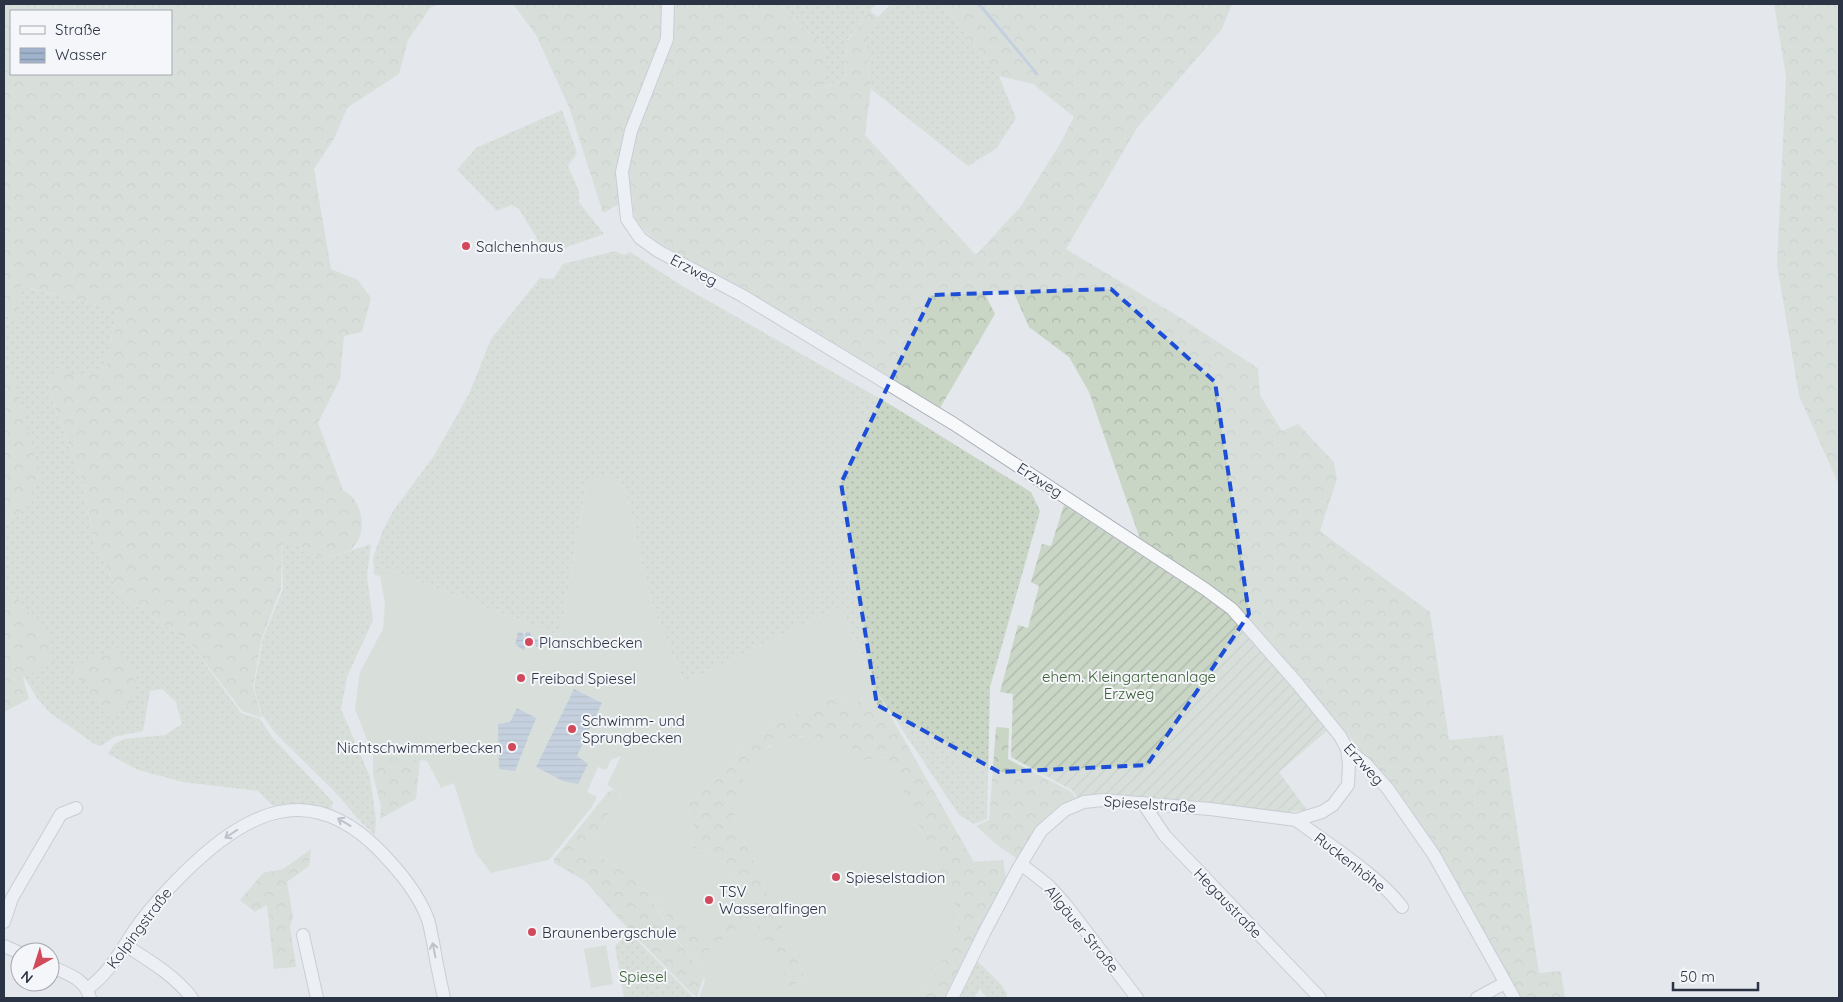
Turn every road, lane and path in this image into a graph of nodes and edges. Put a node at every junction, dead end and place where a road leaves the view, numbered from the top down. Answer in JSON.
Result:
{"nodes":[{"id":1,"x":668,"y":4,"type":"edge"},
{"id":2,"x":1347,"y":749,"type":"junction"},
{"id":3,"x":1143,"y":803,"type":"junction"},
{"id":4,"x":76,"y":808,"type":"dead end"},
{"id":5,"x":1296,"y":820,"type":"junction"},
{"id":6,"x":1021,"y":864,"type":"junction"},
{"id":7,"x":1402,"y":907,"type":"dead end"},
{"id":8,"x":4,"y":922,"type":"edge"},
{"id":9,"x":303,"y":935,"type":"dead end"},
{"id":10,"x":125,"y":945,"type":"junction"},
{"id":11,"x":60,"y":971,"type":"edge"},
{"id":12,"x":1505,"y":983,"type":"junction"},
{"id":13,"x":88,"y":994,"type":"edge"},
{"id":14,"x":192,"y":998,"type":"edge"},
{"id":15,"x":317,"y":998,"type":"edge"},
{"id":16,"x":444,"y":998,"type":"edge"},
{"id":17,"x":952,"y":998,"type":"edge"},
{"id":18,"x":1137,"y":998,"type":"edge"},
{"id":19,"x":1320,"y":998,"type":"edge"},
{"id":20,"x":1477,"y":998,"type":"edge"},
{"id":21,"x":1514,"y":998,"type":"edge"}],
"edges":[{"from":1,"to":2,"type":"street","name":"Erzweg"},
{"from":2,"to":5,"type":"street","name":"Spieselstraße"},
{"from":2,"to":12,"type":"street","name":"Erzweg"},
{"from":3,"to":5,"type":"street","name":"Spieselstraße"},
{"from":3,"to":6,"type":"street","name":"Spieselstraße"},
{"from":3,"to":19,"type":"street","name":"Hegaustraße"},
{"from":4,"to":8,"type":"street"},
{"from":5,"to":7,"type":"street","name":"Ruckenhöhe"},
{"from":6,"to":17,"type":"street","name":"Spieselstraße"},
{"from":6,"to":18,"type":"street","name":"Allgäuer Straße"},
{"from":9,"to":15,"type":"street"},
{"from":10,"to":13,"type":"street","name":"Kolpingstraße"},
{"from":10,"to":14,"type":"street"},
{"from":16,"to":10,"type":"street","name":"Kolpingstraße","one_way":true},
{"from":11,"to":13,"type":"street"},
{"from":12,"to":20,"type":"street"},
{"from":12,"to":21,"type":"street","name":"Erzweg"}]}
